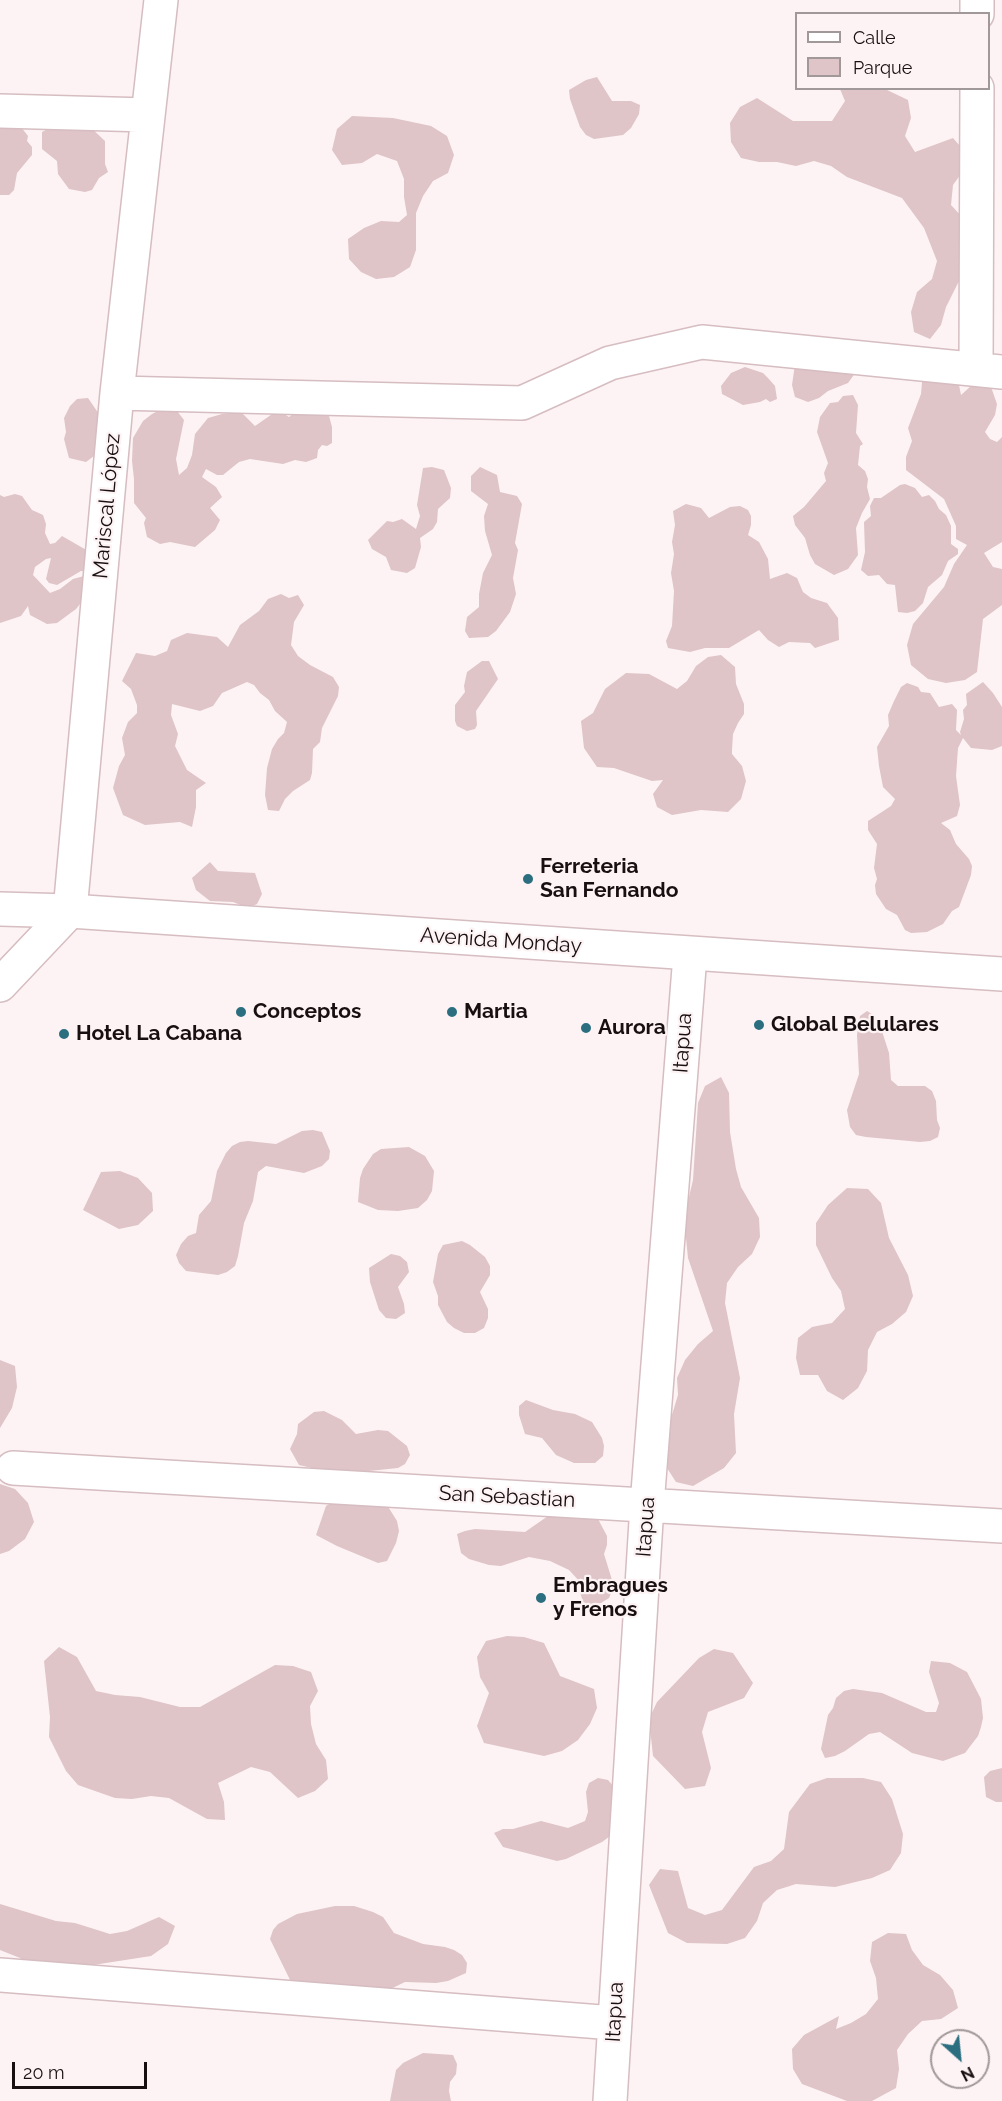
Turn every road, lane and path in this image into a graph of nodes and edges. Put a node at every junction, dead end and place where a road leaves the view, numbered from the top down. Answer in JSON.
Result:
{"nodes":[{"id":1,"x":161,"y":0,"type":"edge"},
{"id":2,"x":977,"y":90,"type":"edge"},
{"id":3,"x":0,"y":111,"type":"edge"},
{"id":4,"x":148,"y":115,"type":"junction"},
{"id":5,"x":989,"y":371,"type":"edge"},
{"id":6,"x":117,"y":393,"type":"junction"},
{"id":7,"x":0,"y":909,"type":"edge"},
{"id":8,"x":70,"y":911,"type":"junction"},
{"id":9,"x":690,"y":954,"type":"junction"},
{"id":10,"x":1002,"y":974,"type":"edge"},
{"id":11,"x":0,"y":985,"type":"edge"},
{"id":12,"x":13,"y":1468,"type":"dead end"},
{"id":13,"x":647,"y":1505,"type":"junction"},
{"id":14,"x":1002,"y":1526,"type":"edge"},
{"id":15,"x":0,"y":1975,"type":"edge"},
{"id":16,"x":614,"y":2024,"type":"junction"},
{"id":17,"x":610,"y":2101,"type":"edge"}],
"edges":[{"from":1,"to":4,"type":"street","name":"Mariscal López"},
{"from":2,"to":5,"type":"street"},
{"from":3,"to":4,"type":"street"},
{"from":4,"to":6,"type":"street","name":"Mariscal López"},
{"from":5,"to":6,"type":"street"},
{"from":6,"to":8,"type":"street","name":"Mariscal López"},
{"from":7,"to":8,"type":"street","name":"Avenida Monday"},
{"from":8,"to":9,"type":"street","name":"Avenida Monday"},
{"from":8,"to":11,"type":"street"},
{"from":9,"to":10,"type":"street","name":"Avenida Monday"},
{"from":9,"to":13,"type":"street","name":"Itapua"},
{"from":12,"to":13,"type":"street","name":"San Sebastian"},
{"from":13,"to":14,"type":"street","name":"San Sebastian"},
{"from":13,"to":16,"type":"street","name":"Itapua"},
{"from":15,"to":16,"type":"street"},
{"from":16,"to":17,"type":"street","name":"Itapua"}]}
